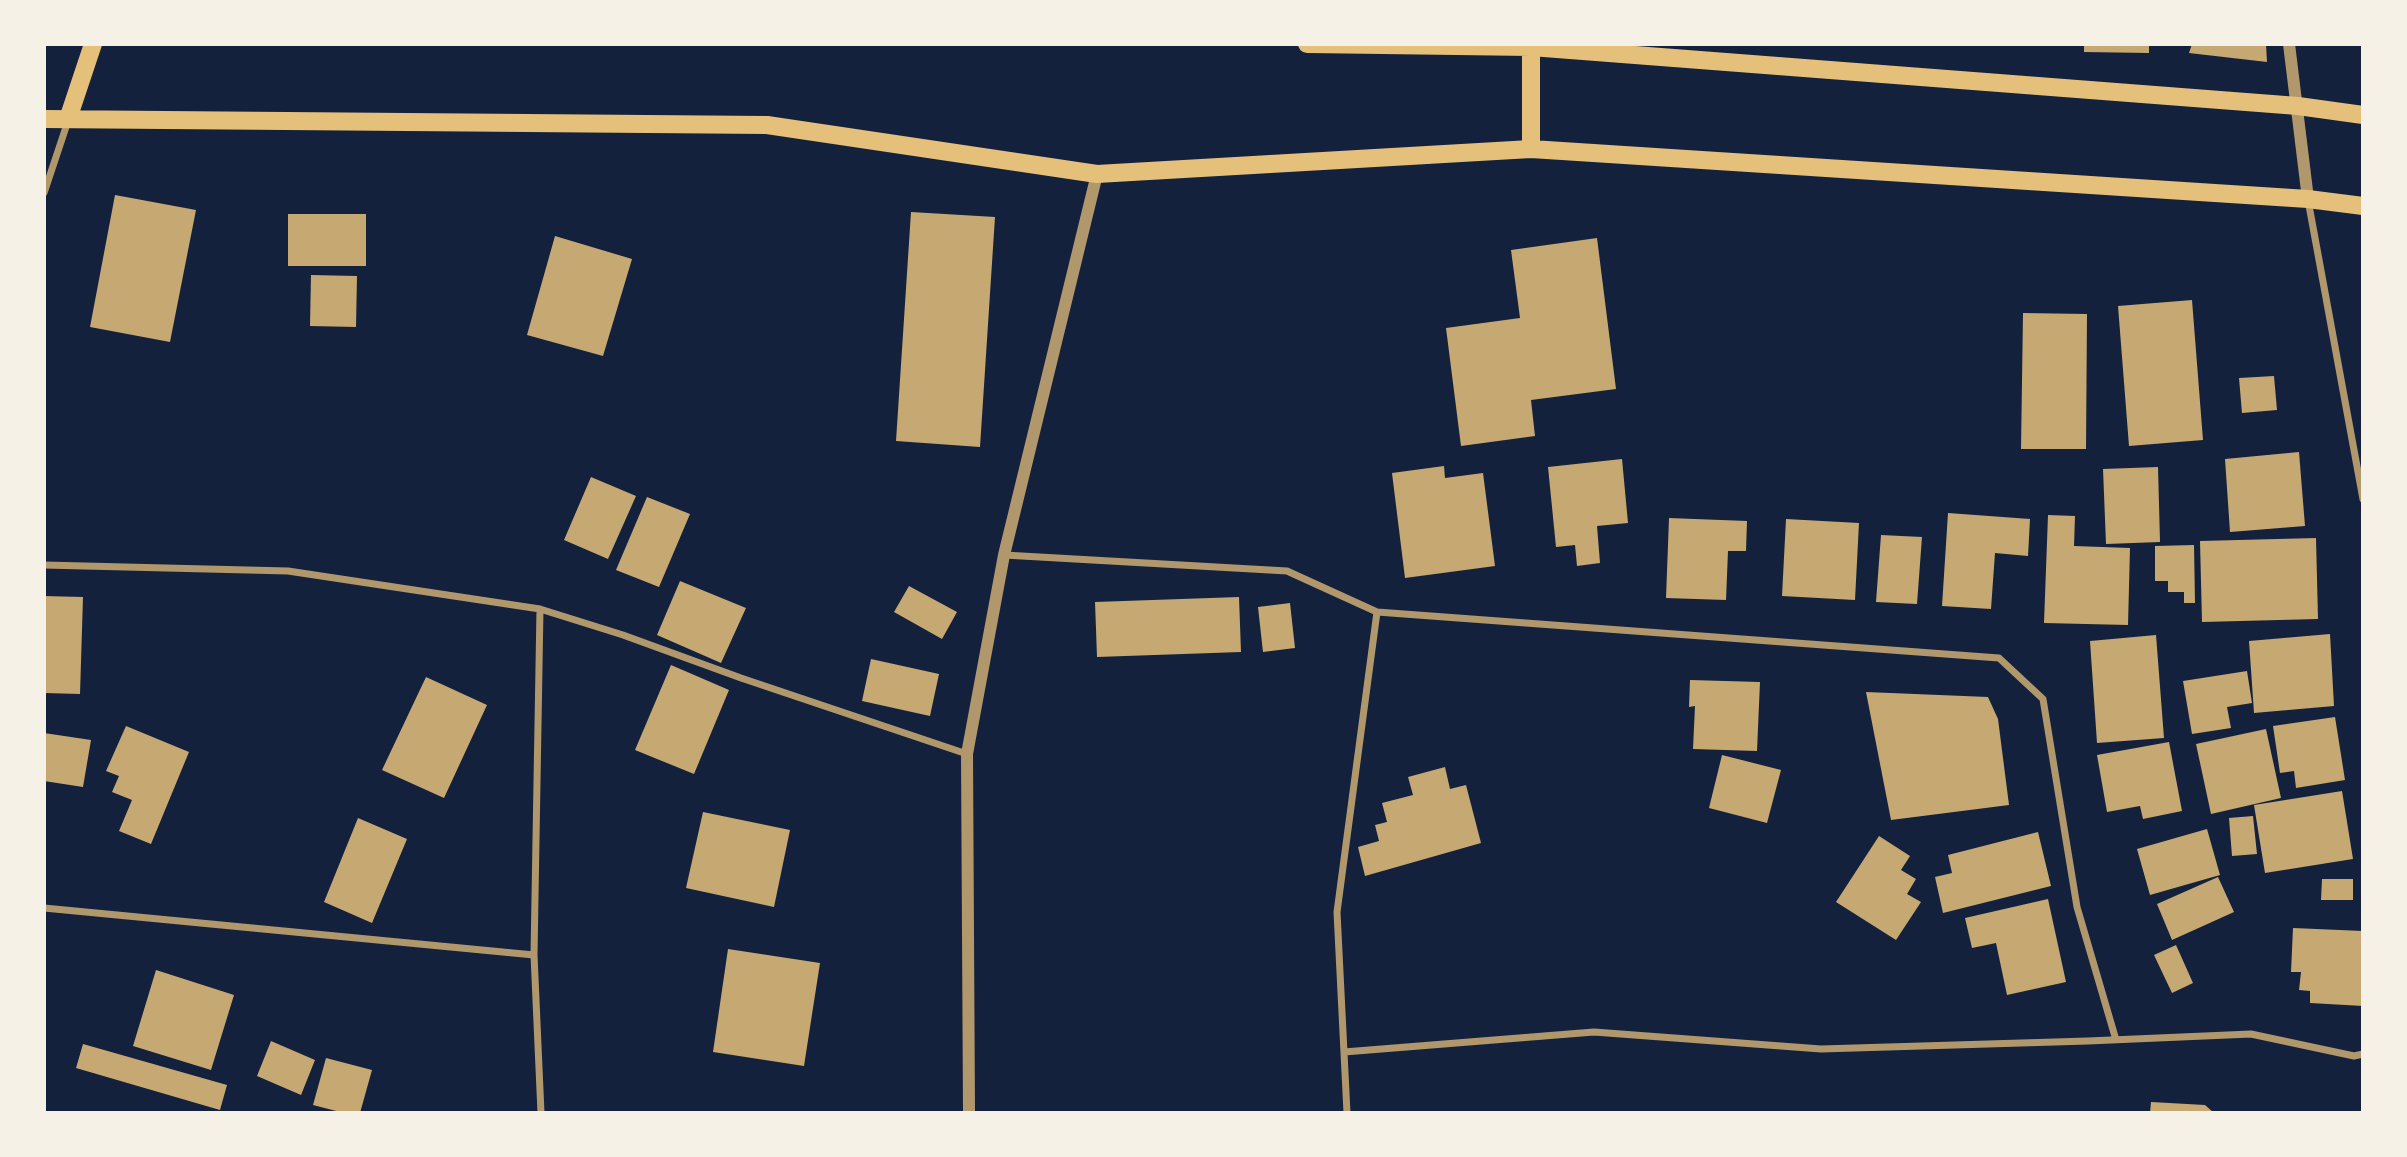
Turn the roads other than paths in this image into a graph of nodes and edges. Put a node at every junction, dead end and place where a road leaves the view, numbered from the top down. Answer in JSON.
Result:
{"nodes":[{"id":1,"x":93,"y":44,"type":"edge"},
{"id":2,"x":1307,"y":44,"type":"edge"},
{"id":3,"x":2289,"y":44,"type":"edge"},
{"id":4,"x":1531,"y":46,"type":"edge"},
{"id":5,"x":2298,"y":106,"type":"junction"},
{"id":6,"x":2363,"y":115,"type":"edge"},
{"id":7,"x":44,"y":119,"type":"edge"},
{"id":8,"x":68,"y":119,"type":"junction"},
{"id":9,"x":1531,"y":149,"type":"junction"},
{"id":10,"x":1097,"y":174,"type":"junction"},
{"id":11,"x":44,"y":193,"type":"edge"},
{"id":12,"x":2308,"y":199,"type":"junction"},
{"id":13,"x":2363,"y":206,"type":"edge"},
{"id":14,"x":2363,"y":499,"type":"edge"},
{"id":15,"x":1004,"y":555,"type":"junction"},
{"id":16,"x":44,"y":565,"type":"edge"},
{"id":17,"x":540,"y":610,"type":"junction"},
{"id":18,"x":1377,"y":612,"type":"junction"},
{"id":19,"x":967,"y":754,"type":"junction"},
{"id":20,"x":44,"y":908,"type":"edge"},
{"id":21,"x":534,"y":955,"type":"junction"},
{"id":22,"x":2116,"y":1040,"type":"junction"},
{"id":23,"x":1344,"y":1052,"type":"junction"},
{"id":24,"x":2363,"y":1054,"type":"edge"},
{"id":25,"x":541,"y":1113,"type":"edge"},
{"id":26,"x":969,"y":1113,"type":"edge"},
{"id":27,"x":1347,"y":1113,"type":"edge"}],
"edges":[{"from":1,"to":8,"type":"main road"},
{"from":2,"to":4,"type":"main road"},
{"from":3,"to":5,"type":"street"},
{"from":4,"to":5,"type":"main road"},
{"from":4,"to":9,"type":"main road"},
{"from":5,"to":6,"type":"main road"},
{"from":5,"to":12,"type":"street"},
{"from":7,"to":8,"type":"main road"},
{"from":8,"to":10,"type":"main road"},
{"from":8,"to":11,"type":"street"},
{"from":9,"to":10,"type":"main road"},
{"from":9,"to":12,"type":"main road"},
{"from":10,"to":15,"type":"street"},
{"from":12,"to":13,"type":"main road"},
{"from":12,"to":14,"type":"street"},
{"from":15,"to":18,"type":"street"},
{"from":15,"to":19,"type":"street"},
{"from":16,"to":17,"type":"street"},
{"from":17,"to":19,"type":"street"},
{"from":17,"to":21,"type":"street"},
{"from":18,"to":22,"type":"street"},
{"from":18,"to":23,"type":"street"},
{"from":19,"to":26,"type":"street"},
{"from":20,"to":21,"type":"street"},
{"from":21,"to":25,"type":"street"},
{"from":22,"to":23,"type":"street"},
{"from":22,"to":24,"type":"street"},
{"from":23,"to":27,"type":"street"}]}
